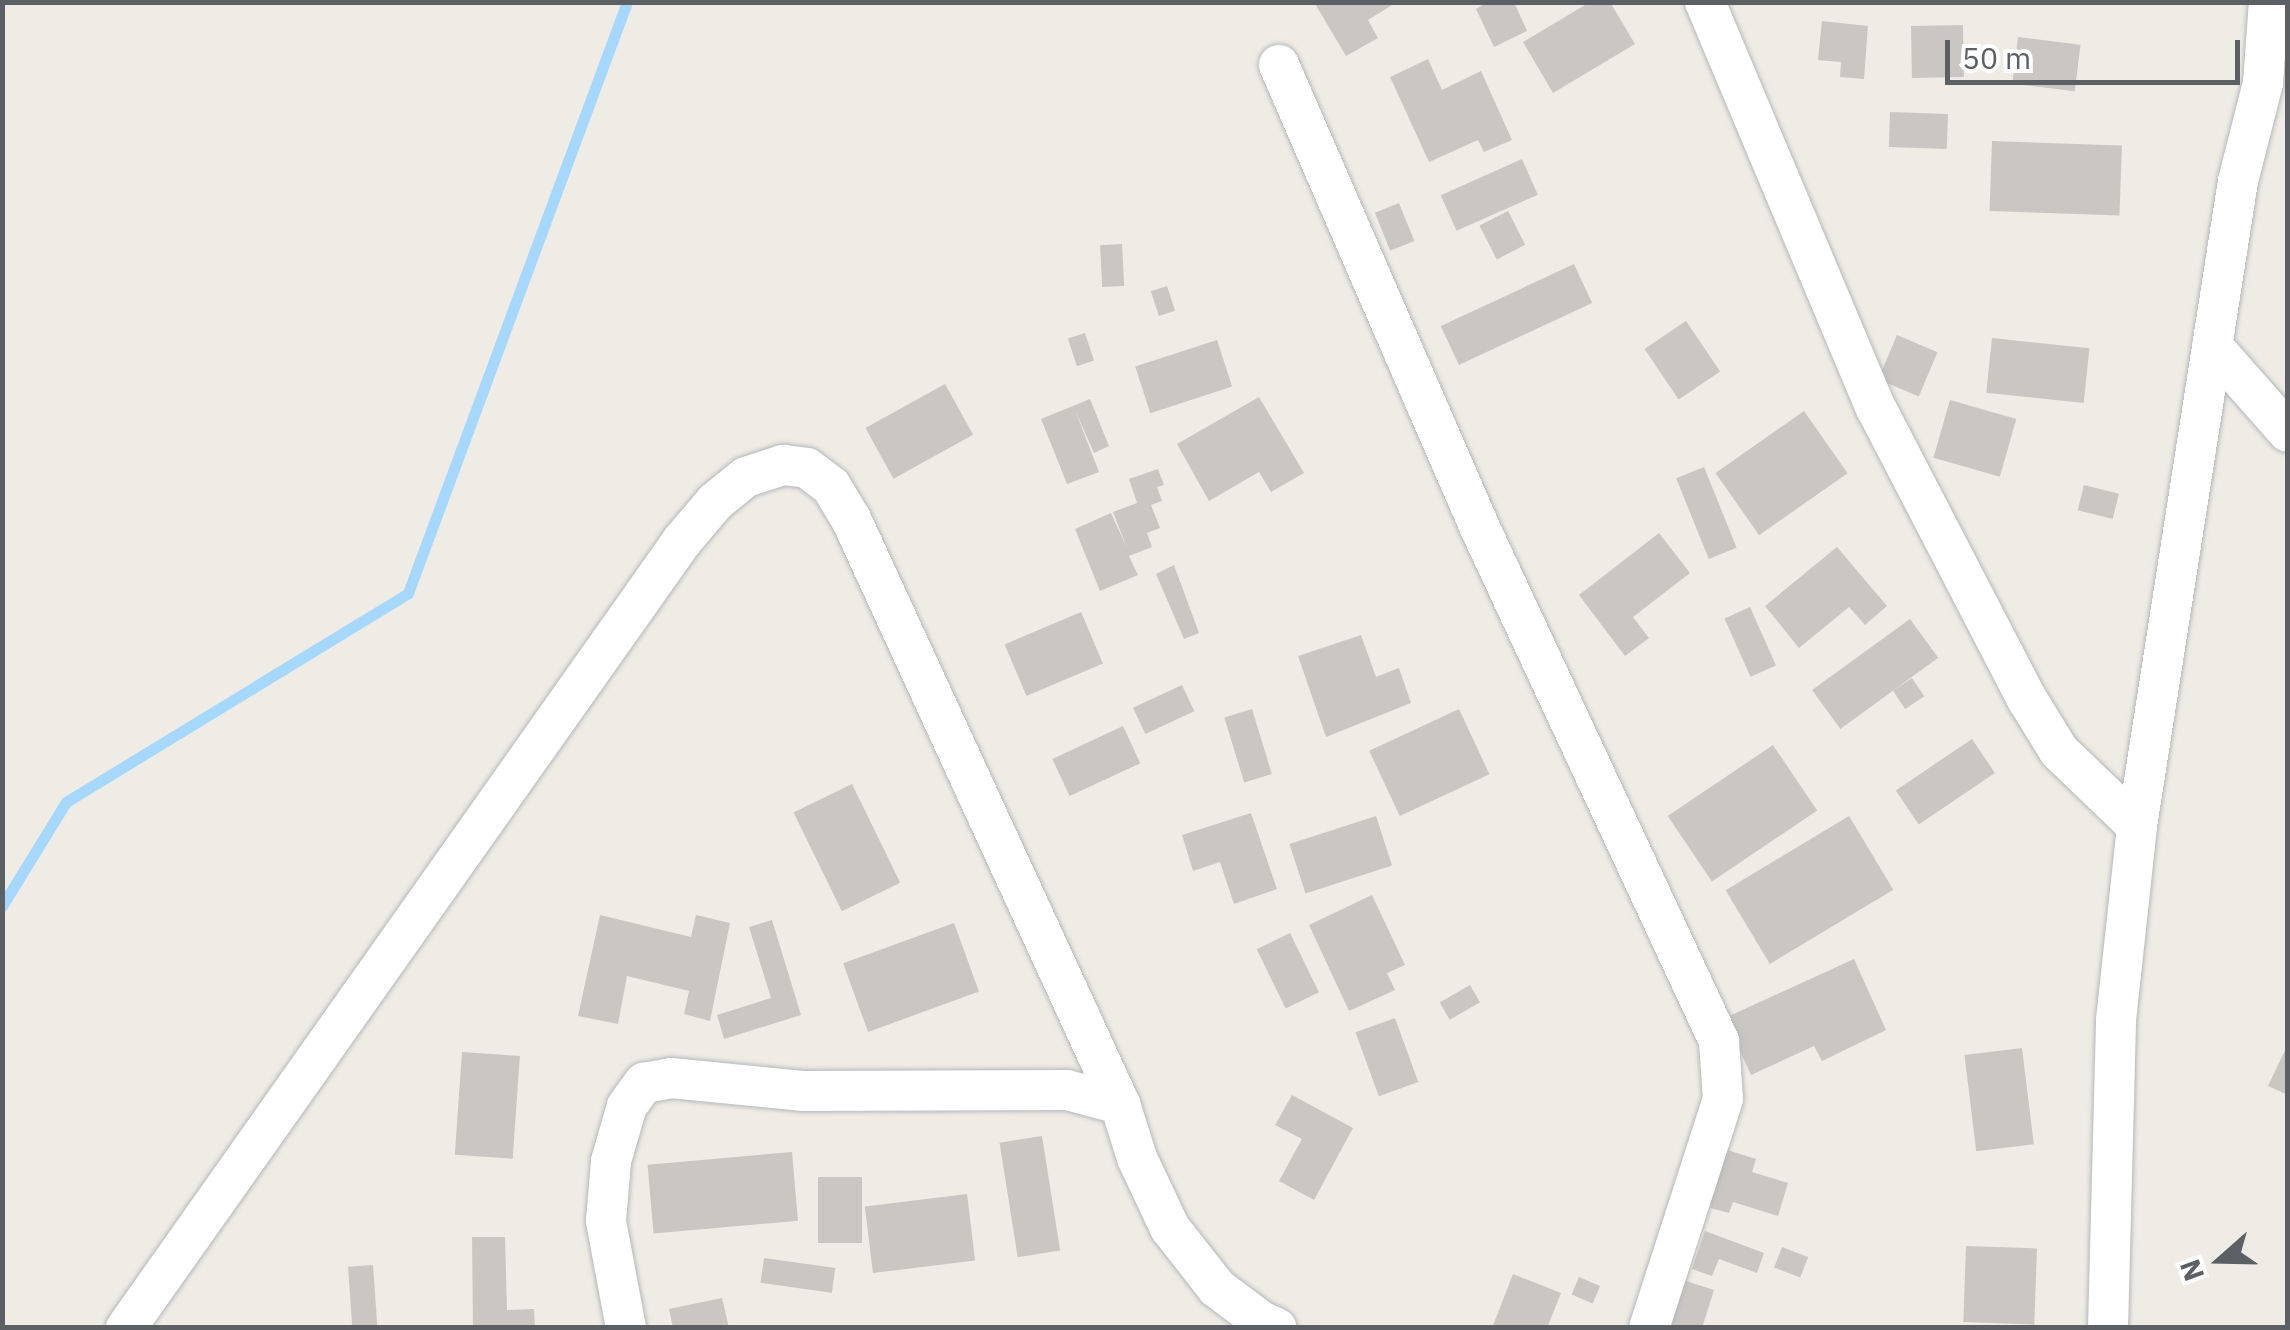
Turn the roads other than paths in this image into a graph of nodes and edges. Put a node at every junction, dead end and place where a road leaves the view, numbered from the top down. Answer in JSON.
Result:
{"nodes":[{"id":1,"x":1705,"y":2,"type":"edge"},
{"id":2,"x":2269,"y":2,"type":"edge"},
{"id":3,"x":1278,"y":65,"type":"dead end"},
{"id":4,"x":2213,"y":347,"type":"junction"},
{"id":5,"x":2288,"y":432,"type":"edge"},
{"id":6,"x":2136,"y":826,"type":"junction"},
{"id":7,"x":1120,"y":1104,"type":"junction"},
{"id":8,"x":126,"y":1328,"type":"edge"},
{"id":9,"x":626,"y":1328,"type":"edge"},
{"id":10,"x":1277,"y":1328,"type":"edge"},
{"id":11,"x":1649,"y":1328,"type":"edge"},
{"id":12,"x":2108,"y":1328,"type":"edge"}],
"edges":[{"from":1,"to":6,"type":"street"},
{"from":2,"to":4,"type":"street"},
{"from":3,"to":11,"type":"street"},
{"from":4,"to":5,"type":"street"},
{"from":4,"to":6,"type":"street"},
{"from":6,"to":12,"type":"street"},
{"from":7,"to":8,"type":"street"},
{"from":7,"to":9,"type":"street"},
{"from":7,"to":10,"type":"street"}]}
